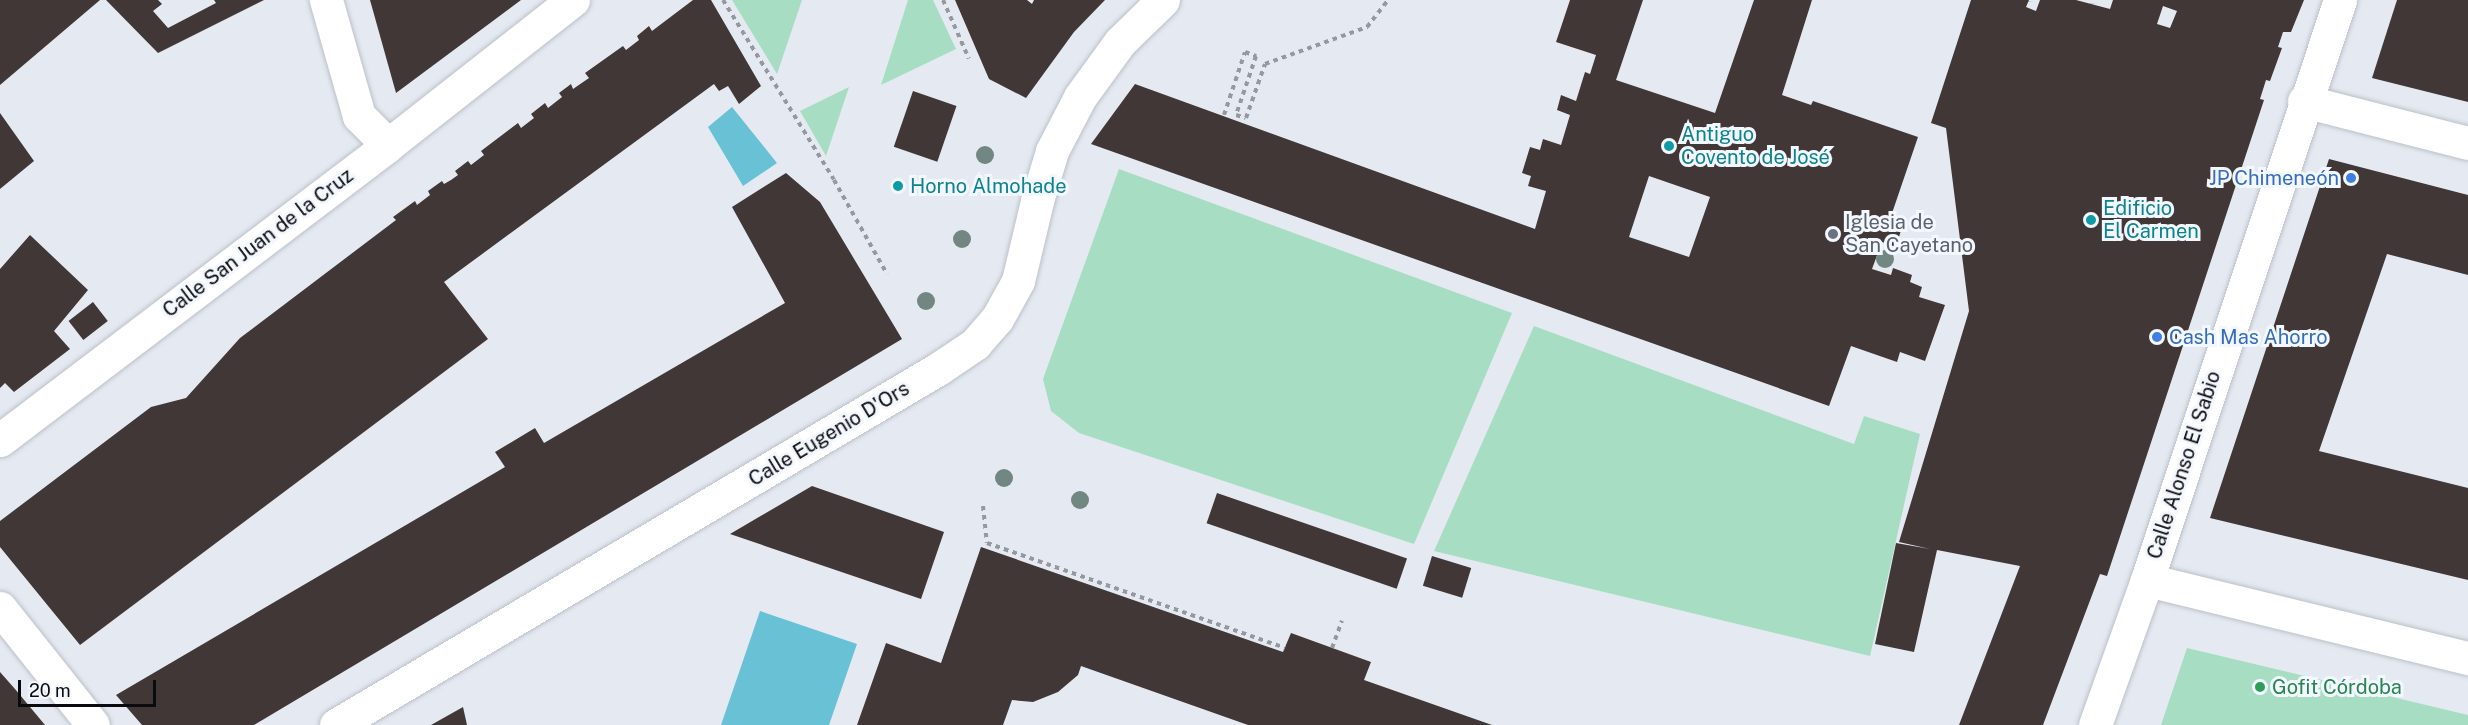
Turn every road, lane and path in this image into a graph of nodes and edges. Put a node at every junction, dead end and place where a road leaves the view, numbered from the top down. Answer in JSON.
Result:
{"nodes":[{"id":1,"x":326,"y":0,"type":"edge"},
{"id":2,"x":573,"y":0,"type":"edge"},
{"id":3,"x":723,"y":0,"type":"edge"},
{"id":4,"x":943,"y":0,"type":"edge"},
{"id":5,"x":1163,"y":0,"type":"edge"},
{"id":6,"x":1388,"y":0,"type":"edge"},
{"id":7,"x":2340,"y":0,"type":"edge"},
{"id":8,"x":969,"y":59,"type":"dead end"},
{"id":9,"x":2304,"y":101,"type":"junction"},
{"id":10,"x":1224,"y":115,"type":"dead end"},
{"id":11,"x":2468,"y":143,"type":"edge"},
{"id":12,"x":388,"y":145,"type":"junction"},
{"id":13,"x":887,"y":274,"type":"dead end"},
{"id":14,"x":0,"y":440,"type":"edge"},
{"id":15,"x":983,"y":506,"type":"dead end"},
{"id":16,"x":2147,"y":580,"type":"junction"},
{"id":17,"x":0,"y":608,"type":"edge"},
{"id":18,"x":1342,"y":621,"type":"dead end"},
{"id":19,"x":1285,"y":648,"type":"dead end"},
{"id":20,"x":1332,"y":648,"type":"dead end"},
{"id":21,"x":2468,"y":658,"type":"edge"},
{"id":22,"x":93,"y":725,"type":"edge"},
{"id":23,"x":336,"y":725,"type":"edge"},
{"id":24,"x":2095,"y":725,"type":"edge"}],
"edges":[{"from":1,"to":12,"type":"street"},
{"from":2,"to":12,"type":"street","name":"Calle San Juan de la Cruz"},
{"from":3,"to":13,"type":"path"},
{"from":4,"to":8,"type":"path"},
{"from":5,"to":23,"type":"street","name":"Calle Eugenio D'Ors"},
{"from":6,"to":10,"type":"path"},
{"from":7,"to":9,"type":"street","name":"Calle Alonso El Sabio"},
{"from":9,"to":11,"type":"street"},
{"from":9,"to":16,"type":"street","name":"Calle Alonso El Sabio"},
{"from":12,"to":14,"type":"street","name":"Calle San Juan de la Cruz"},
{"from":15,"to":19,"type":"path"},
{"from":16,"to":21,"type":"street"},
{"from":16,"to":24,"type":"street","name":"Calle Alonso El Sabio"},
{"from":17,"to":22,"type":"street"},
{"from":18,"to":20,"type":"path"}]}
